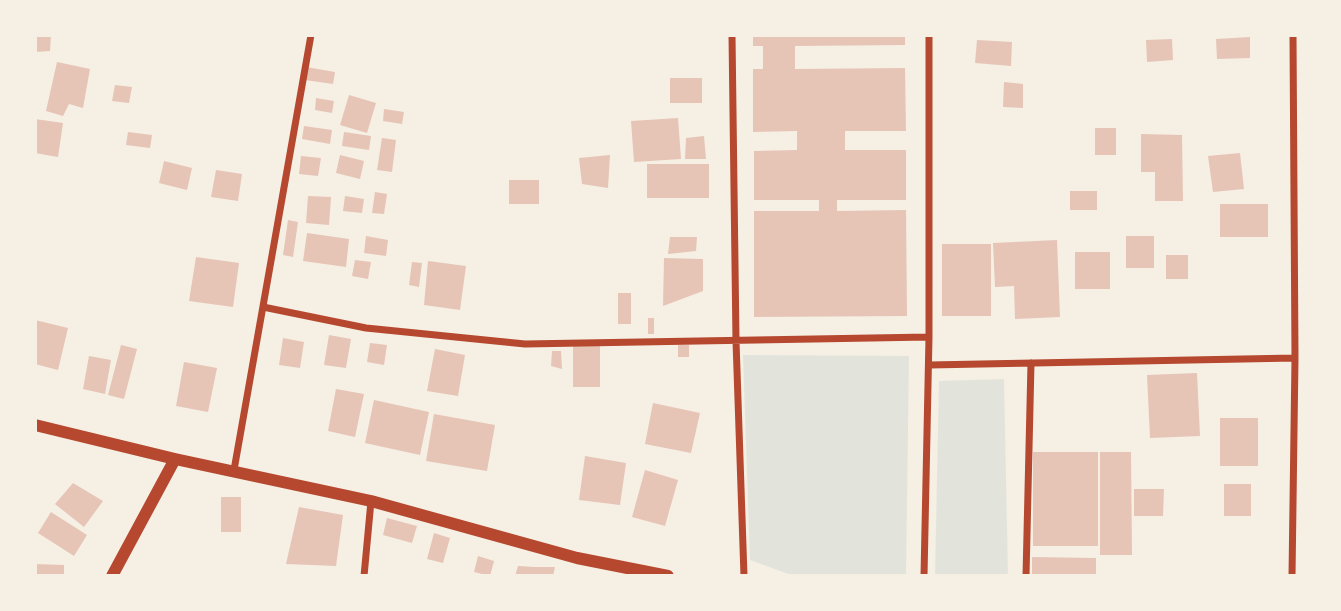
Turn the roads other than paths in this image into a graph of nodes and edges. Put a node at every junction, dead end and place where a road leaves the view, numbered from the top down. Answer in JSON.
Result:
{"nodes":[{"id":1,"x":311,"y":35,"type":"edge"},
{"id":2,"x":732,"y":35,"type":"edge"},
{"id":3,"x":929,"y":35,"type":"edge"},
{"id":4,"x":1293,"y":35,"type":"edge"},
{"id":5,"x":263,"y":307,"type":"junction"},
{"id":6,"x":929,"y":337,"type":"junction"},
{"id":7,"x":736,"y":341,"type":"junction"},
{"id":8,"x":1295,"y":358,"type":"junction"},
{"id":9,"x":1031,"y":363,"type":"junction"},
{"id":10,"x":929,"y":365,"type":"junction"},
{"id":11,"x":35,"y":425,"type":"edge"},
{"id":12,"x":176,"y":460,"type":"junction"},
{"id":13,"x":234,"y":470,"type":"junction"},
{"id":14,"x":371,"y":501,"type":"junction"},
{"id":15,"x":112,"y":576,"type":"edge"},
{"id":16,"x":364,"y":576,"type":"edge"},
{"id":17,"x":668,"y":576,"type":"edge"},
{"id":18,"x":744,"y":576,"type":"edge"},
{"id":19,"x":924,"y":576,"type":"edge"},
{"id":20,"x":1026,"y":576,"type":"edge"},
{"id":21,"x":1292,"y":576,"type":"edge"}],
"edges":[{"from":1,"to":5,"type":"street"},
{"from":2,"to":7,"type":"street"},
{"from":3,"to":6,"type":"street"},
{"from":4,"to":8,"type":"street"},
{"from":5,"to":7,"type":"street"},
{"from":5,"to":13,"type":"street"},
{"from":6,"to":7,"type":"street"},
{"from":6,"to":10,"type":"street"},
{"from":7,"to":18,"type":"street"},
{"from":8,"to":9,"type":"street"},
{"from":8,"to":21,"type":"street"},
{"from":9,"to":10,"type":"street"},
{"from":9,"to":20,"type":"street"},
{"from":10,"to":19,"type":"street"},
{"from":11,"to":12,"type":"street"},
{"from":12,"to":13,"type":"street"},
{"from":12,"to":15,"type":"street"},
{"from":13,"to":14,"type":"street"},
{"from":14,"to":16,"type":"street"},
{"from":14,"to":17,"type":"street"}]}
